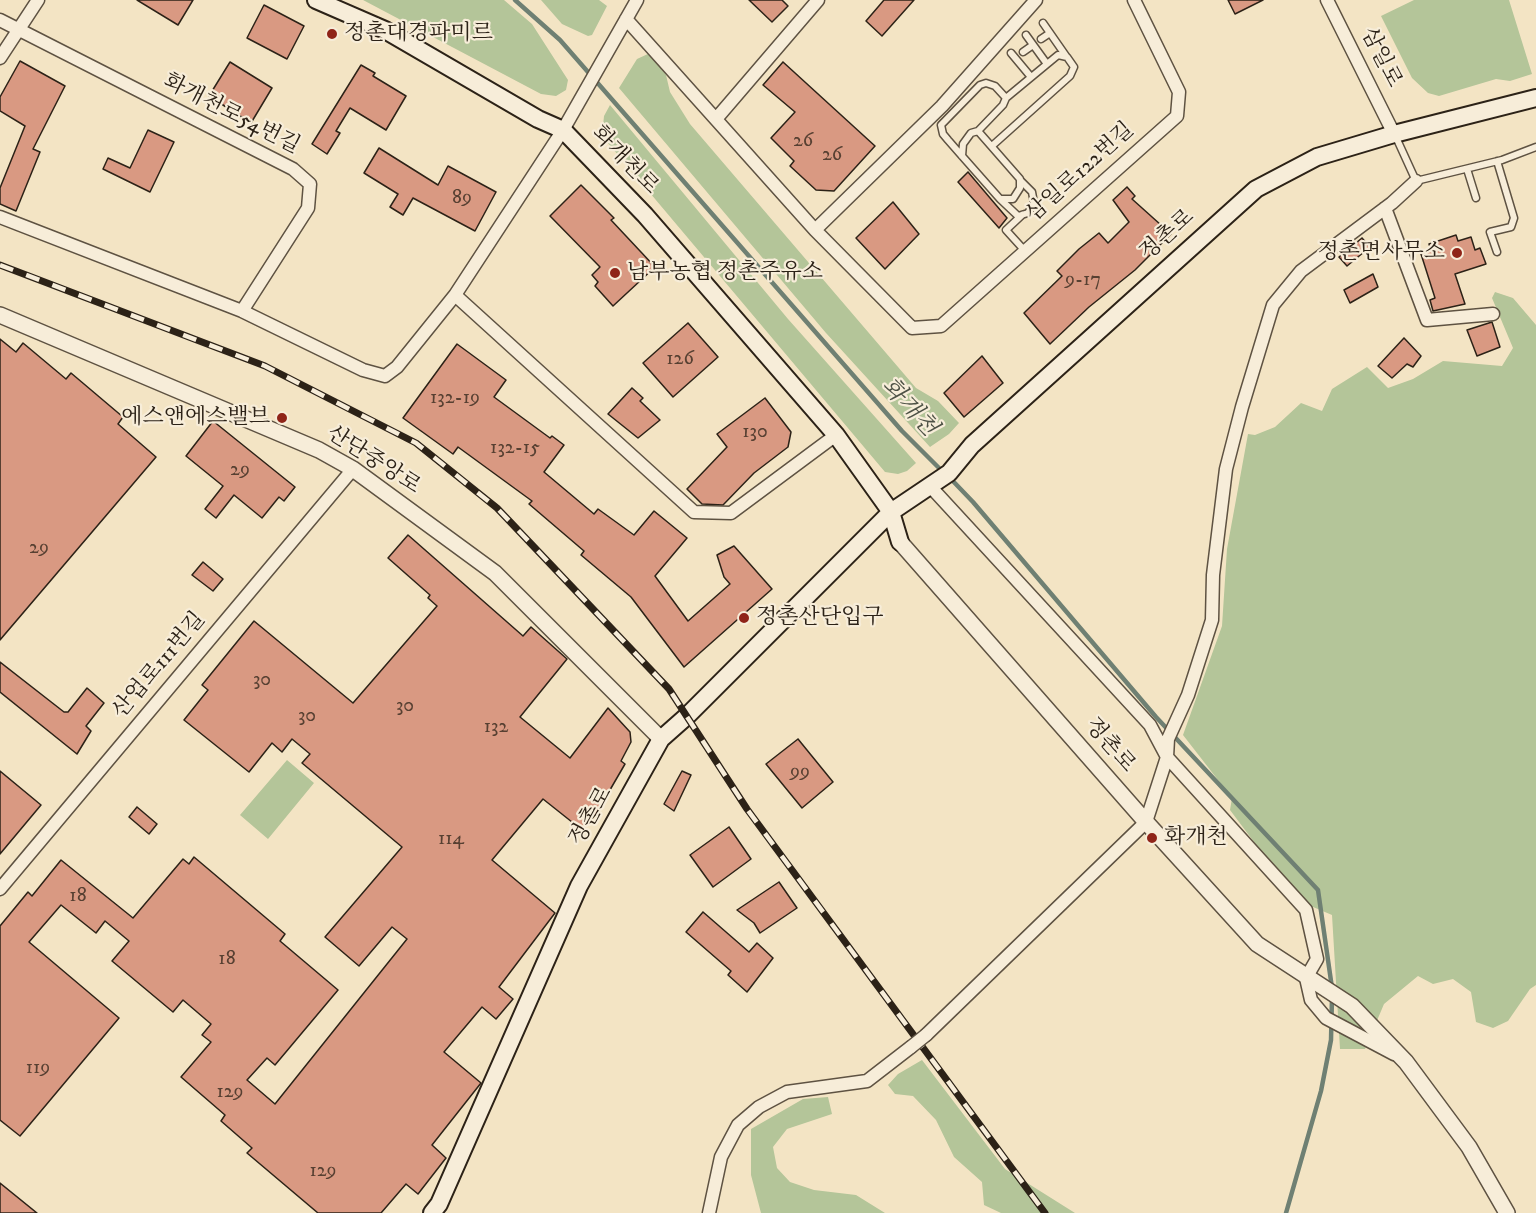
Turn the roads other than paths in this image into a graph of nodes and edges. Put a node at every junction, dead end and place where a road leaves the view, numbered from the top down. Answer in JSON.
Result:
{"nodes":[{"id":1,"x":38,"y":0,"type":"edge"},
{"id":2,"x":316,"y":0,"type":"edge"},
{"id":3,"x":637,"y":0,"type":"edge"},
{"id":4,"x":818,"y":0,"type":"edge"},
{"id":5,"x":1036,"y":0,"type":"edge"},
{"id":6,"x":1134,"y":0,"type":"edge"},
{"id":7,"x":1327,"y":0,"type":"edge"},
{"id":8,"x":626,"y":19,"type":"junction"},
{"id":9,"x":0,"y":20,"type":"edge"},
{"id":10,"x":1043,"y":23,"type":"dead end"},
{"id":11,"x":18,"y":30,"type":"junction"},
{"id":12,"x":1050,"y":33,"type":"junction"},
{"id":13,"x":1026,"y":35,"type":"dead end"},
{"id":14,"x":1041,"y":39,"type":"dead end"},
{"id":15,"x":1034,"y":45,"type":"junction"},
{"id":16,"x":1023,"y":52,"type":"dead end"},
{"id":17,"x":1011,"y":53,"type":"dead end"},
{"id":18,"x":1067,"y":57,"type":"junction"},
{"id":19,"x":0,"y":58,"type":"edge"},
{"id":20,"x":1018,"y":61,"type":"junction"},
{"id":21,"x":1047,"y":64,"type":"junction"},
{"id":22,"x":1011,"y":66,"type":"dead end"},
{"id":23,"x":1031,"y":77,"type":"junction"},
{"id":24,"x":1006,"y":98,"type":"junction"},
{"id":25,"x":1536,"y":98,"type":"edge"},
{"id":26,"x":716,"y":119,"type":"junction"},
{"id":27,"x":566,"y":123,"type":"junction"},
{"id":28,"x":978,"y":131,"type":"junction"},
{"id":29,"x":1394,"y":134,"type":"junction"},
{"id":30,"x":948,"y":140,"type":"junction"},
{"id":31,"x":966,"y":140,"type":"junction"},
{"id":32,"x":993,"y":145,"type":"junction"},
{"id":33,"x":1536,"y":147,"type":"edge"},
{"id":34,"x":962,"y":156,"type":"junction"},
{"id":35,"x":1497,"y":161,"type":"junction"},
{"id":36,"x":1467,"y":169,"type":"junction"},
{"id":37,"x":1020,"y":179,"type":"junction"},
{"id":38,"x":1416,"y":181,"type":"junction"},
{"id":39,"x":1000,"y":198,"type":"junction"},
{"id":40,"x":1476,"y":198,"type":"dead end"},
{"id":41,"x":1385,"y":208,"type":"junction"},
{"id":42,"x":1022,"y":215,"type":"junction"},
{"id":43,"x":0,"y":217,"type":"edge"},
{"id":44,"x":815,"y":230,"type":"junction"},
{"id":45,"x":1025,"y":251,"type":"junction"},
{"id":46,"x":1497,"y":252,"type":"dead end"},
{"id":47,"x":455,"y":295,"type":"junction"},
{"id":48,"x":242,"y":311,"type":"junction"},
{"id":49,"x":1493,"y":314,"type":"dead end"},
{"id":50,"x":0,"y":315,"type":"edge"},
{"id":51,"x":836,"y":435,"type":"junction"},
{"id":52,"x":353,"y":469,"type":"junction"},
{"id":53,"x":938,"y":480,"type":"junction"},
{"id":54,"x":891,"y":513,"type":"junction"},
{"id":55,"x":900,"y":542,"type":"joint"},
{"id":56,"x":661,"y":738,"type":"junction"},
{"id":57,"x":1167,"y":758,"type":"junction"},
{"id":58,"x":1146,"y":822,"type":"junction"},
{"id":59,"x":0,"y":889,"type":"edge"},
{"id":60,"x":1306,"y":978,"type":"junction"},
{"id":61,"x":1406,"y":1062,"type":"junction"},
{"id":62,"x":432,"y":1213,"type":"edge"},
{"id":63,"x":710,"y":1213,"type":"edge"},
{"id":64,"x":1507,"y":1213,"type":"edge"}],
"edges":[{"from":1,"to":11,"type":"street"},
{"from":2,"to":27,"type":"main road","name":"화개천로"},
{"from":3,"to":8,"type":"street"},
{"from":4,"to":26,"type":"street"},
{"from":5,"to":44,"type":"street"},
{"from":6,"to":45,"type":"street","name":"삼일로122번길"},
{"from":7,"to":29,"type":"street","name":"삼일로"},
{"from":8,"to":26,"type":"street"},
{"from":8,"to":27,"type":"street"},
{"from":9,"to":11,"type":"street","name":"화개천로54번길"},
{"from":10,"to":12,"type":"lane"},
{"from":11,"to":19,"type":"street"},
{"from":11,"to":48,"type":"street","name":"화개천로54번길"},
{"from":12,"to":14,"type":"lane"},
{"from":12,"to":18,"type":"lane"},
{"from":13,"to":15,"type":"lane"},
{"from":15,"to":16,"type":"lane"},
{"from":15,"to":21,"type":"lane"},
{"from":17,"to":20,"type":"lane"},
{"from":18,"to":21,"type":"lane"},
{"from":18,"to":32,"type":"lane"},
{"from":20,"to":22,"type":"lane"},
{"from":20,"to":23,"type":"lane"},
{"from":21,"to":23,"type":"lane"},
{"from":23,"to":24,"type":"lane"},
{"from":24,"to":28,"type":"lane"},
{"from":24,"to":30,"type":"lane"},
{"from":25,"to":29,"type":"main road","name":"정촌로"},
{"from":26,"to":44,"type":"street"},
{"from":27,"to":47,"type":"street"},
{"from":27,"to":51,"type":"main road","name":"화개천로"},
{"from":28,"to":31,"type":"lane"},
{"from":28,"to":32,"type":"lane"},
{"from":29,"to":38,"type":"lane"},
{"from":29,"to":53,"type":"main road","name":"정촌로"},
{"from":30,"to":31,"type":"lane"},
{"from":30,"to":34,"type":"lane"},
{"from":31,"to":34,"type":"lane"},
{"from":32,"to":37,"type":"lane"},
{"from":33,"to":35,"type":"lane"},
{"from":34,"to":39,"type":"lane"},
{"from":35,"to":36,"type":"lane"},
{"from":35,"to":46,"type":"lane"},
{"from":36,"to":38,"type":"lane"},
{"from":36,"to":40,"type":"lane"},
{"from":37,"to":39,"type":"lane"},
{"from":37,"to":42,"type":"lane"},
{"from":38,"to":41,"type":"street"},
{"from":39,"to":42,"type":"lane"},
{"from":41,"to":49,"type":"street"},
{"from":41,"to":57,"type":"street"},
{"from":42,"to":45,"type":"lane"},
{"from":43,"to":48,"type":"street"},
{"from":44,"to":45,"type":"street","name":"삼일로122번길"},
{"from":47,"to":48,"type":"street"},
{"from":47,"to":51,"type":"street"},
{"from":50,"to":52,"type":"street","name":"산단중앙로"},
{"from":51,"to":54,"type":"main road","name":"화개천로"},
{"from":52,"to":56,"type":"street","name":"산단중앙로"},
{"from":52,"to":59,"type":"street","name":"산업로111번길"},
{"from":53,"to":54,"type":"main road","name":"정촌로"},
{"from":53,"to":57,"type":"street"},
{"from":54,"to":55,"type":"main road","name":"정촌로"},
{"from":54,"to":56,"type":"main road","name":"정촌로"},
{"from":55,"to":58,"type":"street","name":"정촌로"},
{"from":56,"to":62,"type":"main road","name":"정촌로"},
{"from":57,"to":58,"type":"street"},
{"from":57,"to":60,"type":"street"},
{"from":58,"to":60,"type":"street","name":"정촌로"},
{"from":58,"to":63,"type":"street","bridge":true},
{"from":60,"to":61,"type":"street","name":"정촌로"},
{"from":60,"to":61,"type":"street"},
{"from":61,"to":64,"type":"street","name":"정촌로"}]}
